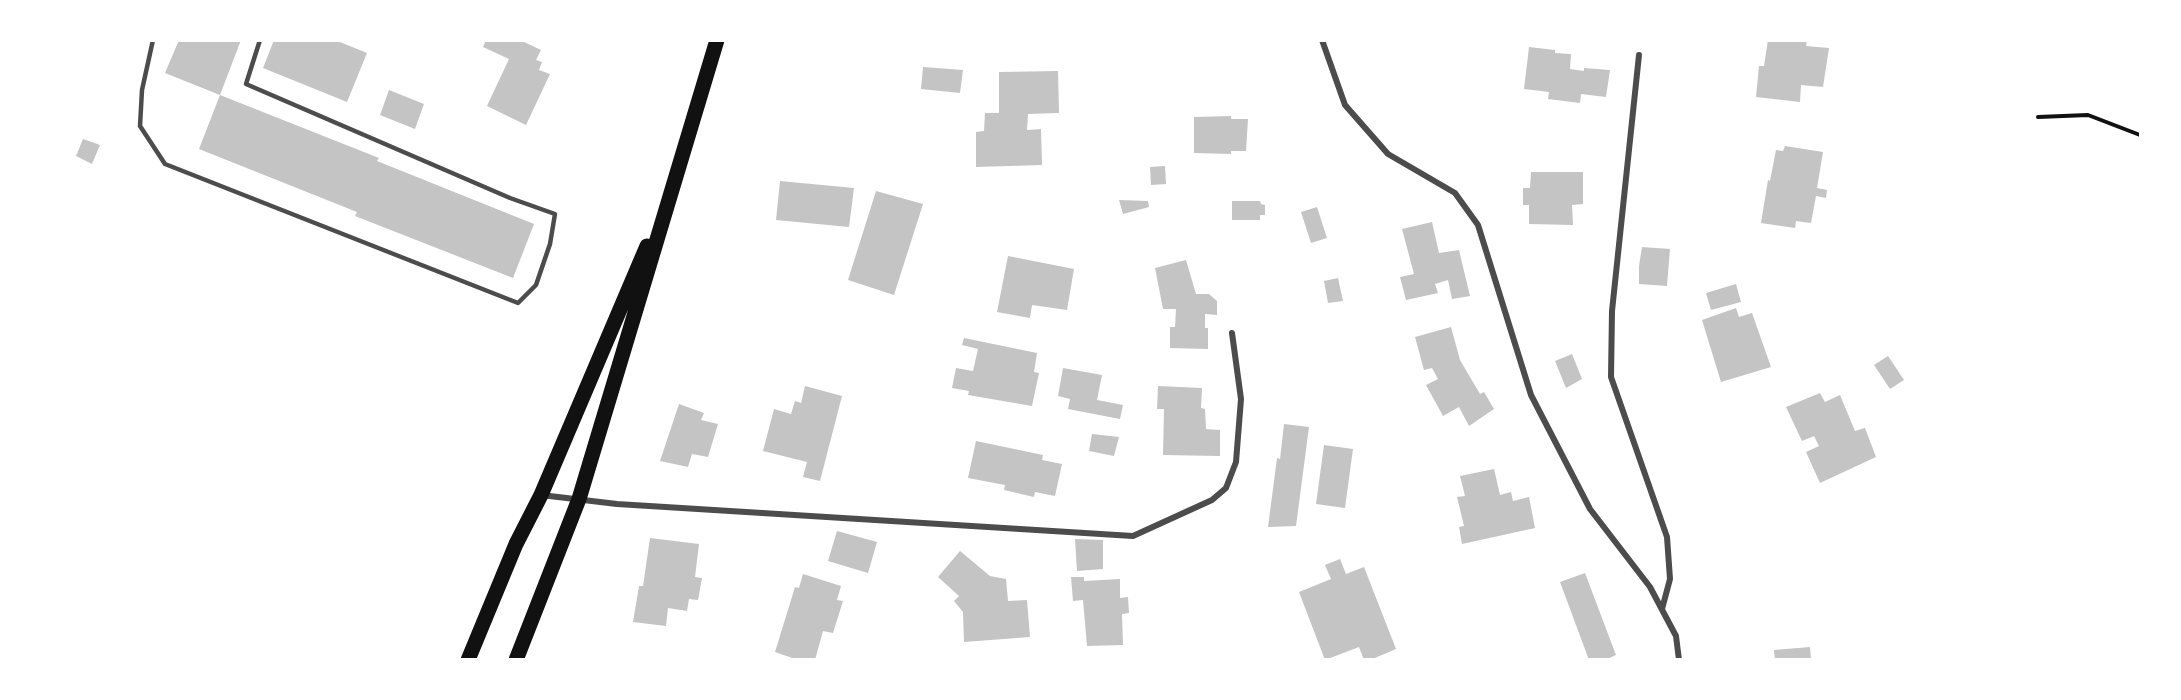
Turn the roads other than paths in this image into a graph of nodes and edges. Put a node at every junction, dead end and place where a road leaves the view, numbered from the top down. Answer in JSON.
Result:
{"nodes":[{"id":1,"x":153,"y":40,"type":"edge"},
{"id":2,"x":260,"y":40,"type":"edge"},
{"id":3,"x":717,"y":40,"type":"edge"},
{"id":4,"x":1322,"y":40,"type":"edge"},
{"id":5,"x":1639,"y":55,"type":"dead end"},
{"id":6,"x":676,"y":177,"type":"junction"},
{"id":7,"x":1232,"y":333,"type":"dead end"},
{"id":8,"x":541,"y":495,"type":"junction"},
{"id":9,"x":579,"y":499,"type":"junction"},
{"id":10,"x":1662,"y":609,"type":"junction"},
{"id":11,"x":468,"y":660,"type":"edge"},
{"id":12,"x":516,"y":660,"type":"edge"},
{"id":13,"x":1679,"y":660,"type":"edge"}],
"edges":[{"from":1,"to":2,"type":"lane"},
{"from":3,"to":6,"type":"main road"},
{"from":4,"to":10,"type":"street"},
{"from":5,"to":10,"type":"street"},
{"from":6,"to":8,"type":"main road"},
{"from":6,"to":9,"type":"main road"},
{"from":7,"to":9,"type":"street"},
{"from":8,"to":9,"type":"street"},
{"from":8,"to":11,"type":"main road"},
{"from":9,"to":12,"type":"main road"},
{"from":10,"to":13,"type":"street"}]}
